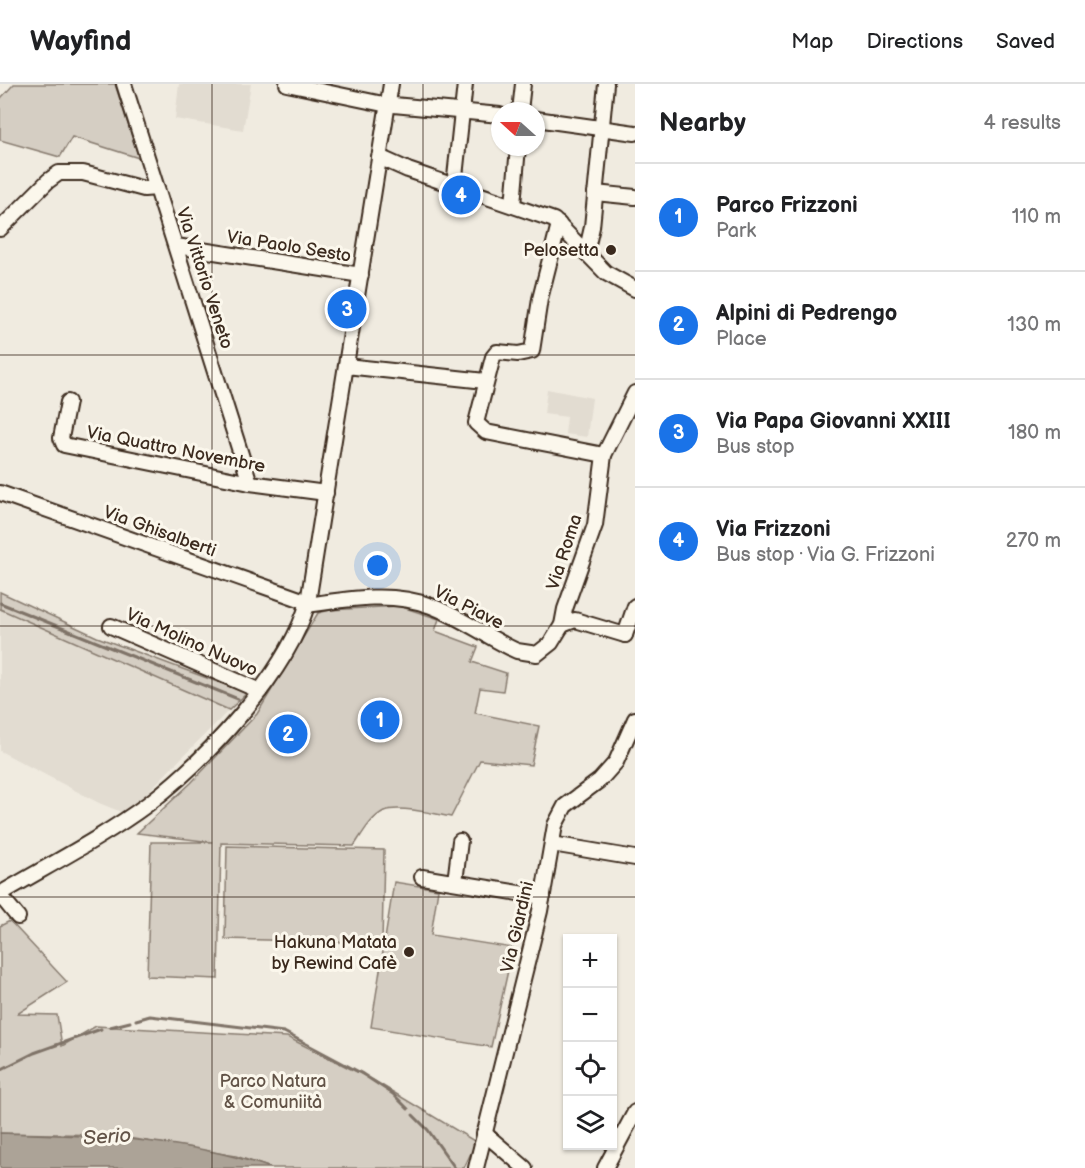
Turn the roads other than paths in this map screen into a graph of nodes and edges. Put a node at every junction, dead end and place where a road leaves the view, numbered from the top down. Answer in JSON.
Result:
{"nodes":[{"id":1,"x":124,"y":84,"type":"edge"},
{"id":2,"x":287,"y":84,"type":"edge"},
{"id":3,"x":391,"y":84,"type":"edge"},
{"id":4,"x":465,"y":84,"type":"edge"},
{"id":5,"x":524,"y":84,"type":"edge"},
{"id":6,"x":606,"y":84,"type":"edge"},
{"id":7,"x":521,"y":102,"type":"edge"},
{"id":8,"x":390,"y":103,"type":"junction"},
{"id":9,"x":463,"y":111,"type":"junction"},
{"id":10,"x":491,"y":114,"type":"edge"},
{"id":11,"x":545,"y":120,"type":"edge"},
{"id":12,"x":602,"y":129,"type":"junction"},
{"id":13,"x":635,"y":133,"type":"edge"},
{"id":14,"x":517,"y":156,"type":"edge"},
{"id":15,"x":379,"y":157,"type":"junction"},
{"id":16,"x":454,"y":186,"type":"junction"},
{"id":17,"x":157,"y":188,"type":"junction"},
{"id":18,"x":595,"y":193,"type":"junction"},
{"id":19,"x":635,"y":197,"type":"edge"},
{"id":20,"x":513,"y":205,"type":"junction"},
{"id":21,"x":559,"y":224,"type":"junction"},
{"id":22,"x":0,"y":229,"type":"edge"},
{"id":23,"x":176,"y":246,"type":"junction"},
{"id":24,"x":586,"y":253,"type":"junction"},
{"id":25,"x":361,"y":275,"type":"junction"},
{"id":26,"x":635,"y":289,"type":"edge"},
{"id":27,"x":346,"y":366,"type":"junction"},
{"id":28,"x":485,"y":381,"type":"junction"},
{"id":29,"x":635,"y":393,"type":"edge"},
{"id":30,"x":68,"y":402,"type":"dead end"},
{"id":31,"x":604,"y":455,"type":"junction"},
{"id":32,"x":250,"y":483,"type":"junction"},
{"id":33,"x":0,"y":493,"type":"edge"},
{"id":34,"x":326,"y":493,"type":"junction"},
{"id":35,"x":308,"y":604,"type":"junction"},
{"id":36,"x":635,"y":606,"type":"edge"},
{"id":37,"x":562,"y":625,"type":"junction"},
{"id":38,"x":111,"y":626,"type":"dead end"},
{"id":39,"x":625,"y":635,"type":"junction"},
{"id":40,"x":635,"y":646,"type":"edge"},
{"id":41,"x":260,"y":691,"type":"junction"},
{"id":42,"x":635,"y":718,"type":"edge"},
{"id":43,"x":460,"y":841,"type":"dead end"},
{"id":44,"x":552,"y":844,"type":"junction"},
{"id":45,"x":635,"y":858,"type":"edge"},
{"id":46,"x":422,"y":878,"type":"dead end"},
{"id":47,"x":455,"y":882,"type":"junction"},
{"id":48,"x":1,"y":891,"type":"edge"},
{"id":49,"x":543,"y":897,"type":"junction"},
{"id":50,"x":18,"y":917,"type":"dead end"},
{"id":51,"x":635,"y":1112,"type":"edge"},
{"id":52,"x":484,"y":1133,"type":"junction"},
{"id":53,"x":476,"y":1168,"type":"edge"},
{"id":54,"x":525,"y":1168,"type":"edge"},
{"id":55,"x":605,"y":1168,"type":"edge"}],
"edges":[{"from":1,"to":17,"type":"street","name":"Via Vittorio Veneto"},
{"from":2,"to":8,"type":"street"},
{"from":3,"to":8,"type":"street"},
{"from":4,"to":9,"type":"street"},
{"from":5,"to":7,"type":"street"},
{"from":6,"to":12,"type":"street"},
{"from":8,"to":9,"type":"street"},
{"from":8,"to":15,"type":"street"},
{"from":9,"to":10,"type":"street"},
{"from":9,"to":16,"type":"street"},
{"from":11,"to":12,"type":"street"},
{"from":12,"to":13,"type":"street"},
{"from":12,"to":18,"type":"street"},
{"from":14,"to":20,"type":"street"},
{"from":15,"to":16,"type":"street"},
{"from":15,"to":25,"type":"street"},
{"from":16,"to":20,"type":"street"},
{"from":17,"to":22,"type":"street"},
{"from":17,"to":23,"type":"street","name":"Via Vittorio Veneto"},
{"from":18,"to":19,"type":"street"},
{"from":18,"to":24,"type":"street"},
{"from":20,"to":21,"type":"street"},
{"from":21,"to":24,"type":"street"},
{"from":21,"to":28,"type":"street"},
{"from":23,"to":25,"type":"street","name":"Via Paolo Sesto"},
{"from":23,"to":32,"type":"street","name":"Via Vittorio Veneto"},
{"from":24,"to":26,"type":"street"},
{"from":25,"to":27,"type":"street"},
{"from":27,"to":28,"type":"street"},
{"from":27,"to":34,"type":"street"},
{"from":28,"to":31,"type":"street"},
{"from":29,"to":31,"type":"street","name":"Via Roma"},
{"from":30,"to":32,"type":"street","name":"Via Quattro Novembre"},
{"from":31,"to":37,"type":"street","name":"Via Roma"},
{"from":32,"to":34,"type":"street","name":"Via Quattro Novembre"},
{"from":33,"to":35,"type":"street","name":"Via Ghisalberti"},
{"from":34,"to":35,"type":"street"},
{"from":35,"to":37,"type":"street","name":"Via Piave"},
{"from":35,"to":41,"type":"street"},
{"from":36,"to":39,"type":"street"},
{"from":37,"to":39,"type":"street"},
{"from":38,"to":41,"type":"street","name":"Via Molino Nuovo"},
{"from":39,"to":40,"type":"street"},
{"from":41,"to":48,"type":"street"},
{"from":42,"to":44,"type":"street","name":"Via Giardini"},
{"from":43,"to":47,"type":"street"},
{"from":44,"to":45,"type":"street"},
{"from":44,"to":49,"type":"street","name":"Via Giardini"},
{"from":46,"to":47,"type":"street"},
{"from":47,"to":49,"type":"street"},
{"from":48,"to":50,"type":"street"},
{"from":49,"to":52,"type":"street","name":"Via Giardini"},
{"from":51,"to":55,"type":"street"},
{"from":52,"to":53,"type":"street","name":"Via Giardini"},
{"from":52,"to":54,"type":"street"}]}
